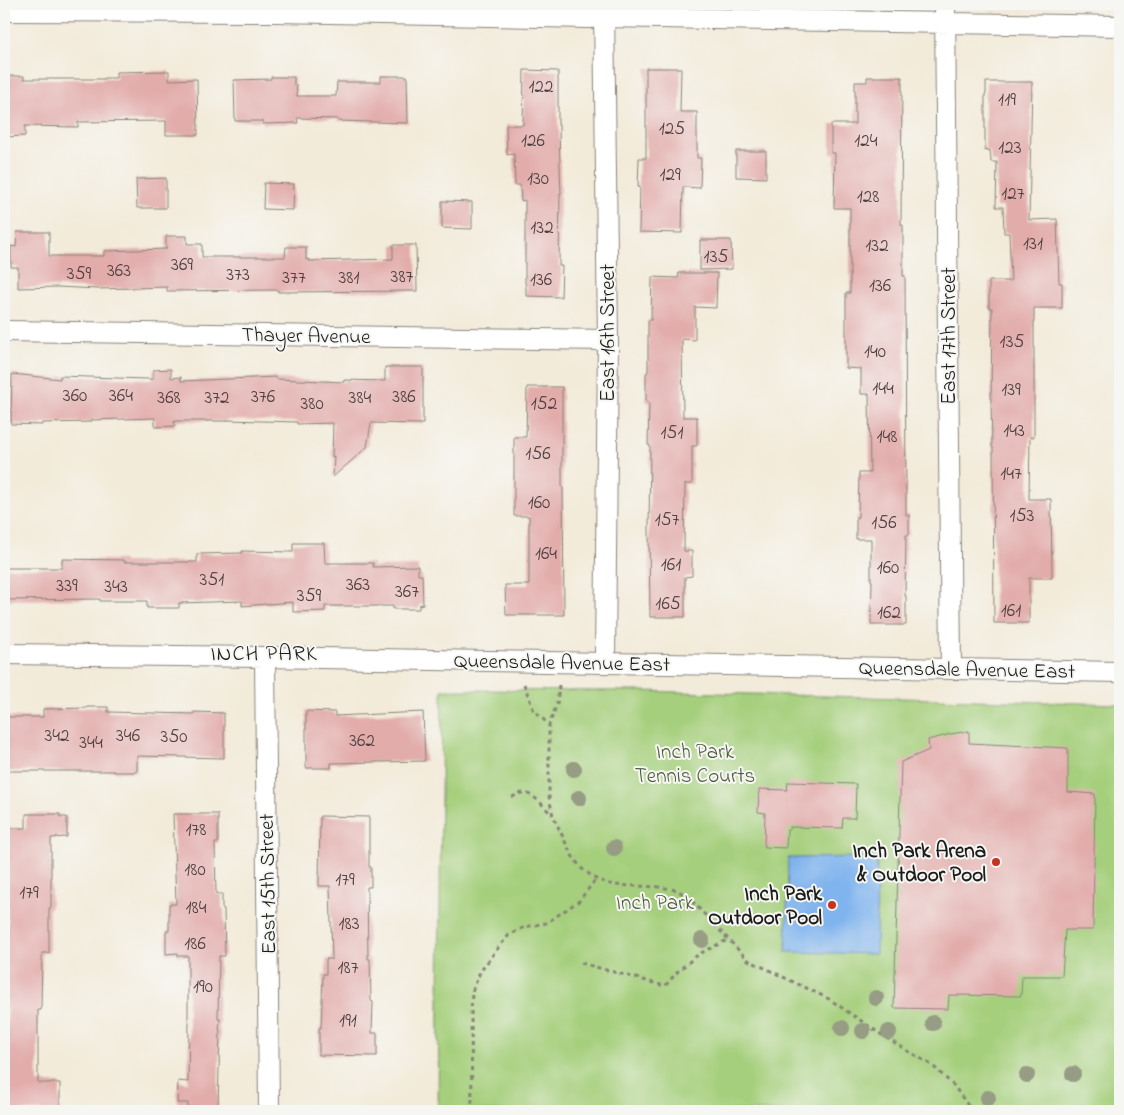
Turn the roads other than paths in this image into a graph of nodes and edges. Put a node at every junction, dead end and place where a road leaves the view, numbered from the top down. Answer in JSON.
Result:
{"nodes":[{"id":1,"x":945,"y":4,"type":"edge"},
{"id":2,"x":275,"y":8,"type":"edge"},
{"id":3,"x":4,"y":10,"type":"edge"},
{"id":4,"x":604,"y":11,"type":"edge"},
{"id":5,"x":946,"y":24,"type":"junction"},
{"id":6,"x":1120,"y":26,"type":"edge"},
{"id":7,"x":4,"y":331,"type":"edge"},
{"id":8,"x":608,"y":340,"type":"junction"},
{"id":9,"x":4,"y":654,"type":"edge"},
{"id":10,"x":265,"y":657,"type":"junction"},
{"id":11,"x":605,"y":663,"type":"junction"},
{"id":12,"x":951,"y":669,"type":"junction"},
{"id":13,"x":1120,"y":672,"type":"edge"},
{"id":14,"x":269,"y":1111,"type":"edge"}],
"edges":[{"from":1,"to":5,"type":"street","name":"East 17th Street"},
{"from":2,"to":3,"type":"street"},
{"from":2,"to":4,"type":"street"},
{"from":4,"to":5,"type":"street"},
{"from":4,"to":8,"type":"street","name":"East 16th Street"},
{"from":5,"to":6,"type":"street"},
{"from":5,"to":12,"type":"street","name":"East 17th Street"},
{"from":7,"to":8,"type":"street","name":"Thayer Avenue"},
{"from":8,"to":11,"type":"street","name":"East 16th Street"},
{"from":9,"to":10,"type":"street","name":"Queensdale Avenue East"},
{"from":10,"to":11,"type":"street","name":"Queensdale Avenue East"},
{"from":10,"to":14,"type":"street","name":"East 15th Street"},
{"from":11,"to":12,"type":"street","name":"Queensdale Avenue East"},
{"from":12,"to":13,"type":"street","name":"Queensdale Avenue East"}]}
